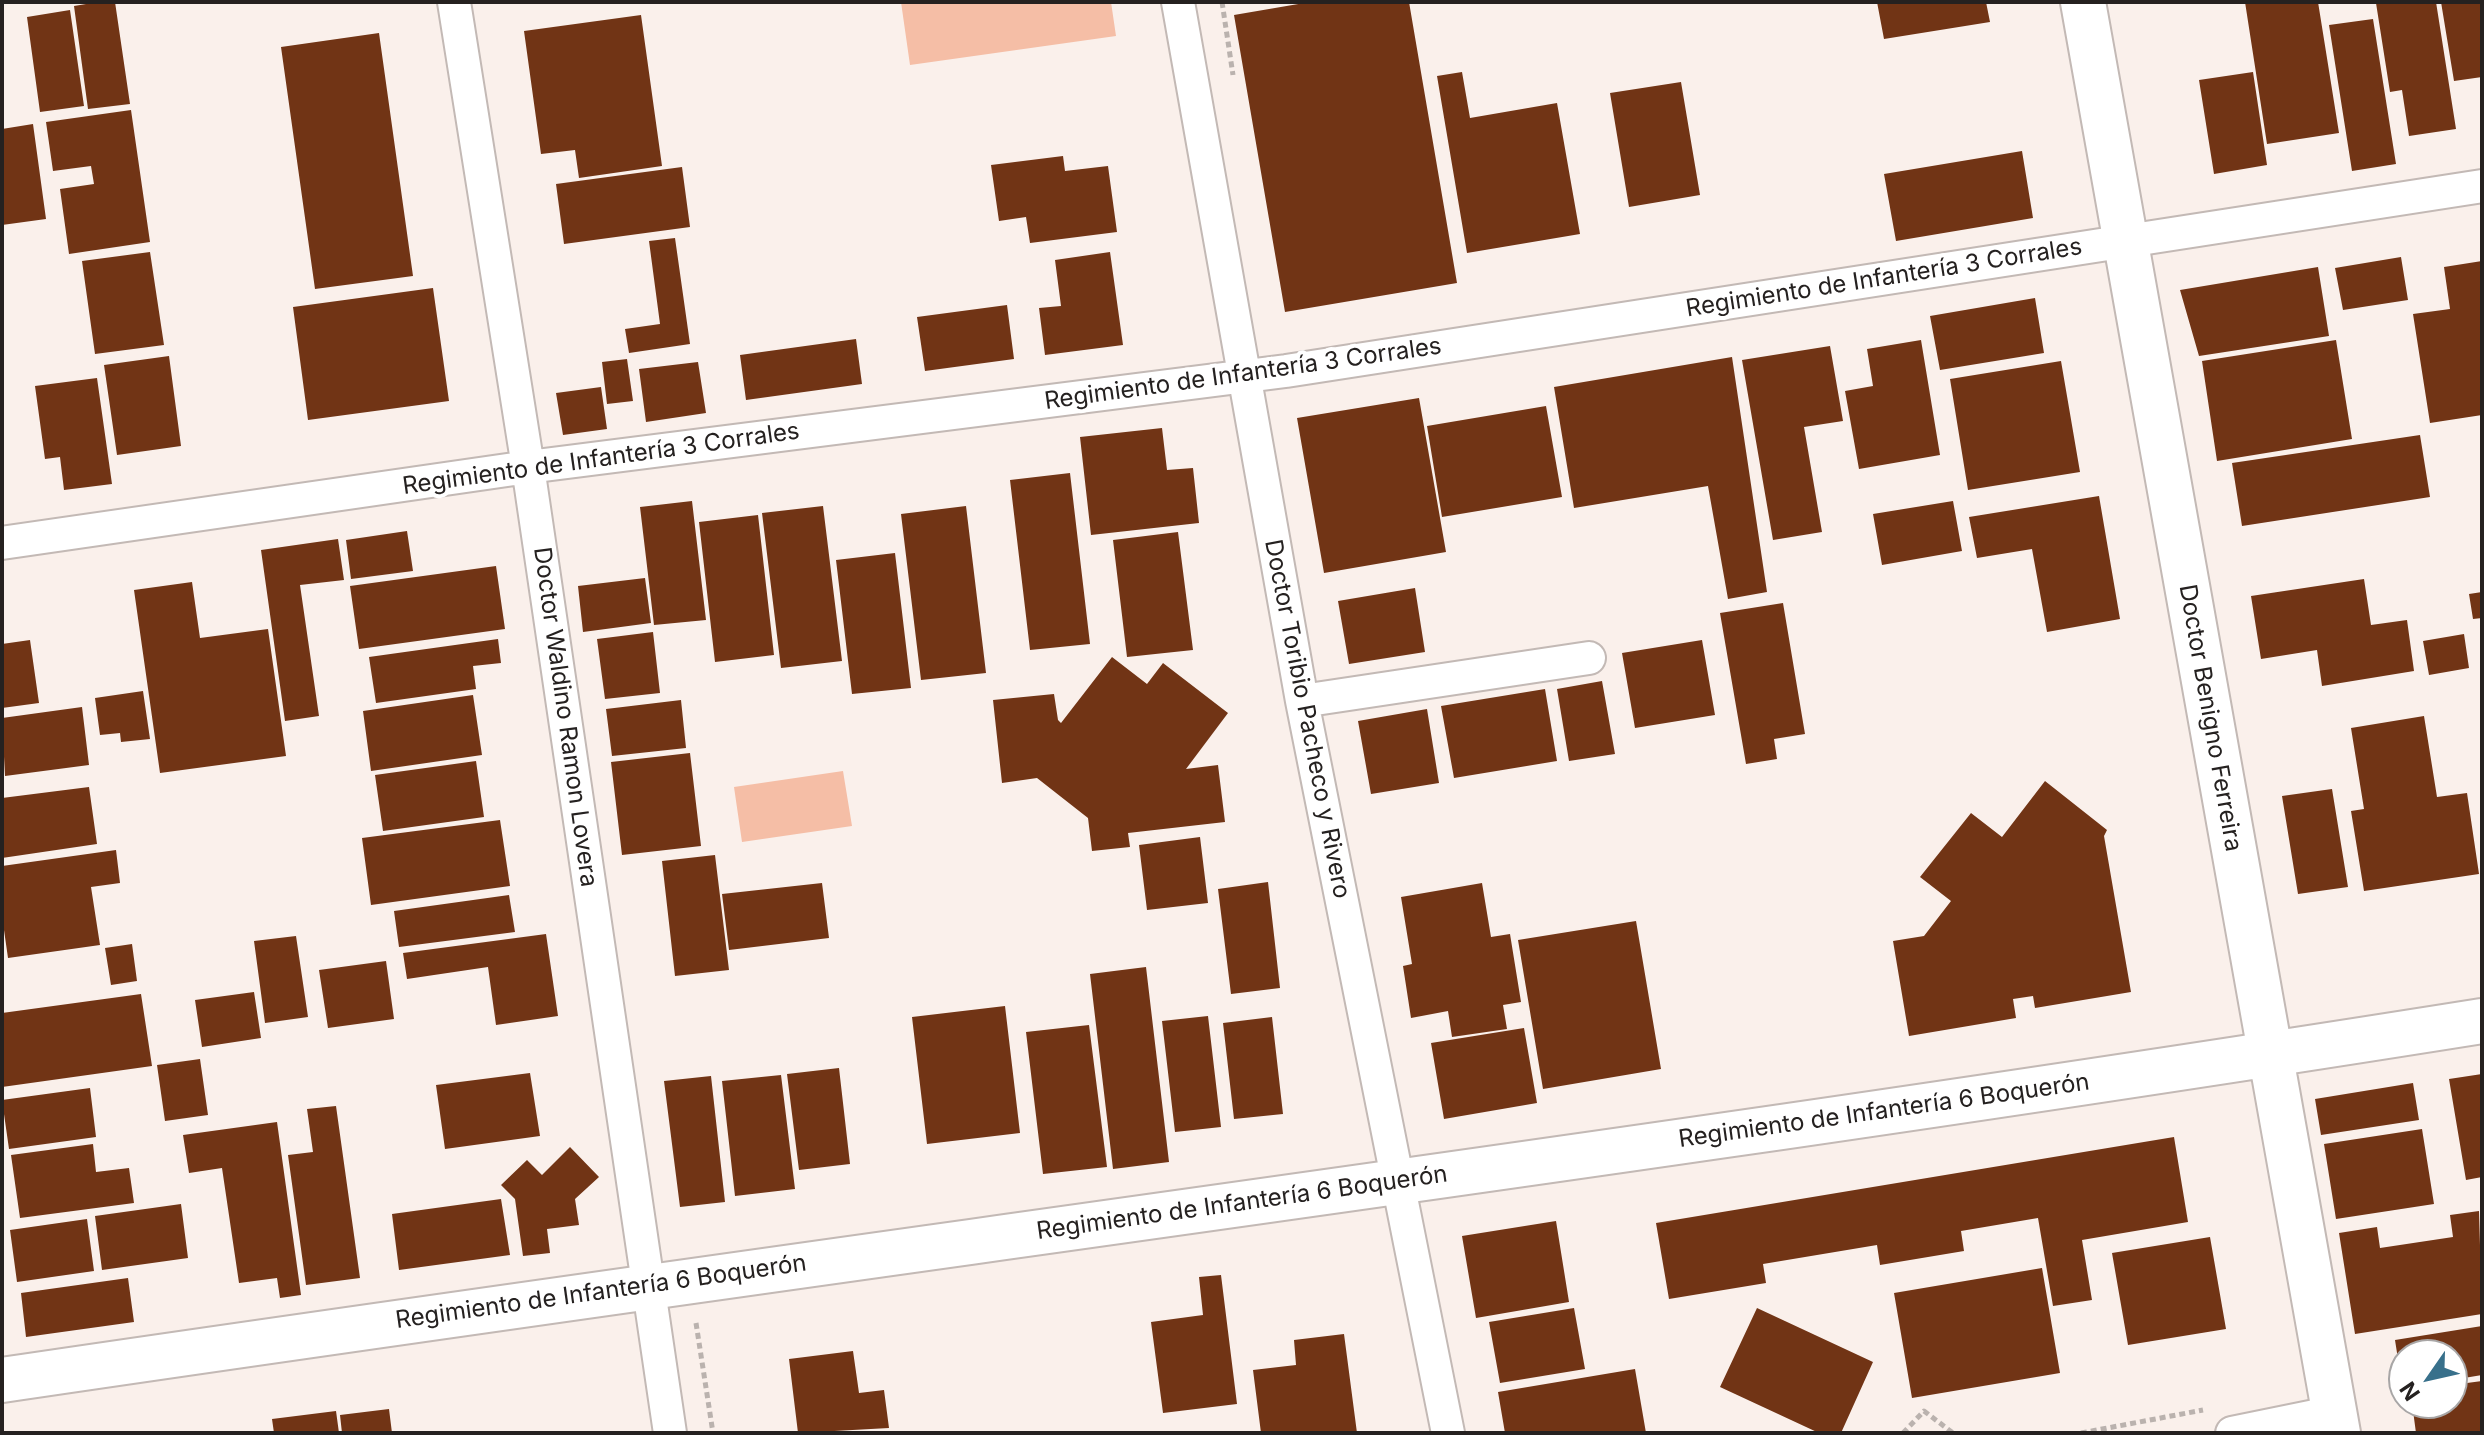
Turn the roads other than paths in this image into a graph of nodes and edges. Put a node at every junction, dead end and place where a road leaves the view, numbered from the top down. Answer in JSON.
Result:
{"nodes":[{"id":1,"x":454,"y":2,"type":"edge"},
{"id":2,"x":1178,"y":2,"type":"edge"},
{"id":3,"x":2083,"y":2,"type":"edge"},
{"id":4,"x":2482,"y":186,"type":"edge"},
{"id":5,"x":2125,"y":241,"type":"junction"},
{"id":6,"x":1243,"y":377,"type":"junction"},
{"id":7,"x":528,"y":467,"type":"junction"},
{"id":8,"x":2,"y":543,"type":"edge"},
{"id":9,"x":1589,"y":658,"type":"dead end"},
{"id":10,"x":1302,"y":701,"type":"junction"},
{"id":11,"x":2482,"y":1021,"type":"edge"},
{"id":12,"x":2270,"y":1055,"type":"junction"},
{"id":13,"x":1397,"y":1182,"type":"junction"},
{"id":14,"x":650,"y":1284,"type":"junction"},
{"id":15,"x":2,"y":1380,"type":"edge"},
{"id":16,"x":2224,"y":1420,"type":"edge"},
{"id":17,"x":2337,"y":1423,"type":"edge"},
{"id":18,"x":670,"y":1433,"type":"edge"},
{"id":19,"x":1448,"y":1433,"type":"edge"}],
"edges":[{"from":1,"to":7,"type":"street","name":"Doctor Waldino Ramon Lovera"},
{"from":2,"to":6,"type":"street","name":"Doctor Toribio Pacheco y Rivero"},
{"from":3,"to":5,"type":"street","name":"Doctor Benigno Ferreira"},
{"from":4,"to":5,"type":"street","name":"Regimiento de Infantería 3 Corrales"},
{"from":5,"to":6,"type":"street","name":"Regimiento de Infantería 3 Corrales"},
{"from":5,"to":12,"type":"street","name":"Doctor Benigno Ferreira"},
{"from":6,"to":7,"type":"street","name":"Regimiento de Infantería 3 Corrales"},
{"from":6,"to":10,"type":"street","name":"Doctor Toribio Pacheco y Rivero"},
{"from":7,"to":8,"type":"street","name":"Regimiento de Infantería 3 Corrales"},
{"from":7,"to":14,"type":"street","name":"Doctor Waldino Ramon Lovera"},
{"from":9,"to":10,"type":"street"},
{"from":10,"to":13,"type":"street","name":"Doctor Toribio Pacheco y Rivero"},
{"from":11,"to":12,"type":"street","name":"Regimiento de Infantería 6 Boquerón"},
{"from":12,"to":13,"type":"street","name":"Regimiento de Infantería 6 Boquerón"},
{"from":12,"to":17,"type":"street","name":"Doctor Benigno Ferreira"},
{"from":13,"to":14,"type":"street","name":"Regimiento de Infantería 6 Boquerón"},
{"from":13,"to":19,"type":"street","name":"Doctor Toribio Pacheco y Rivero"},
{"from":14,"to":15,"type":"street","name":"Regimiento de Infantería 6 Boquerón"},
{"from":14,"to":18,"type":"street","name":"Doctor Waldino Ramon Lovera"},
{"from":16,"to":17,"type":"street"}]}
